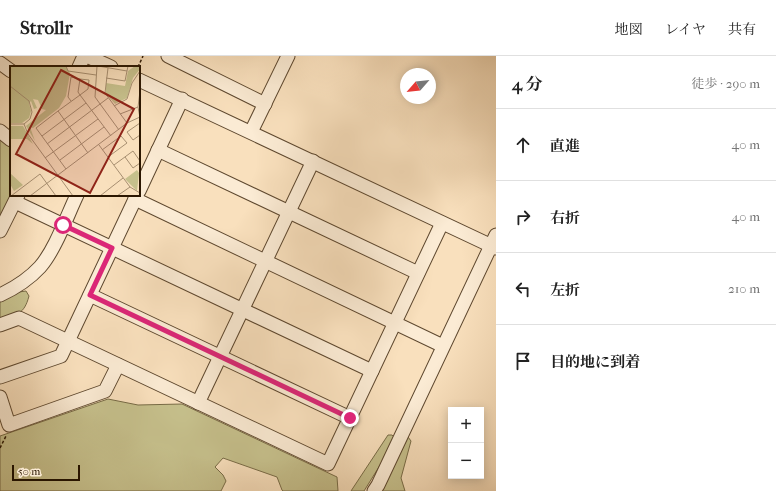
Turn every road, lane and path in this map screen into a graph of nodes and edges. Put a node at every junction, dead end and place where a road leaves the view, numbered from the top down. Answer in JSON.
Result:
{"nodes":[{"id":1,"x":84,"y":56,"type":"edge"},
{"id":2,"x":87,"y":56,"type":"edge"},
{"id":3,"x":143,"y":56,"type":"edge"},
{"id":4,"x":168,"y":56,"type":"edge"},
{"id":5,"x":284,"y":57,"type":"edge"},
{"id":6,"x":0,"y":63,"type":"edge"},
{"id":7,"x":79,"y":66,"type":"edge"},
{"id":8,"x":109,"y":66,"type":"edge"},
{"id":9,"x":138,"y":66,"type":"edge"},
{"id":10,"x":10,"y":70,"type":"edge"},
{"id":11,"x":140,"y":80,"type":"edge"},
{"id":12,"x":182,"y":99,"type":"junction"},
{"id":13,"x":265,"y":104,"type":"junction"},
{"id":14,"x":0,"y":131,"type":"edge"},
{"id":15,"x":251,"y":132,"type":"junction"},
{"id":16,"x":10,"y":139,"type":"edge"},
{"id":17,"x":158,"y":150,"type":"junction"},
{"id":18,"x":313,"y":161,"type":"junction"},
{"id":19,"x":140,"y":189,"type":"edge"},
{"id":20,"x":77,"y":196,"type":"edge"},
{"id":21,"x":137,"y":196,"type":"edge"},
{"id":22,"x":139,"y":196,"type":"edge"},
{"id":23,"x":17,"y":199,"type":"edge"},
{"id":24,"x":289,"y":212,"type":"junction"},
{"id":25,"x":442,"y":223,"type":"junction"},
{"id":26,"x":63,"y":225,"type":"junction"},
{"id":27,"x":0,"y":230,"type":"edge"},
{"id":28,"x":494,"y":243,"type":"edge"},
{"id":29,"x":112,"y":248,"type":"junction"},
{"id":30,"x":266,"y":261,"type":"junction"},
{"id":31,"x":418,"y":273,"type":"junction"},
{"id":32,"x":0,"y":295,"type":"edge"},
{"id":33,"x":90,"y":295,"type":"junction"},
{"id":34,"x":242,"y":309,"type":"junction"},
{"id":35,"x":395,"y":323,"type":"junction"},
{"id":36,"x":0,"y":325,"type":"edge"},
{"id":37,"x":68,"y":341,"type":"junction"},
{"id":38,"x":443,"y":346,"type":"junction"},
{"id":39,"x":220,"y":356,"type":"junction"},
{"id":40,"x":118,"y":365,"type":"junction"},
{"id":41,"x":372,"y":371,"type":"junction"},
{"id":42,"x":0,"y":377,"type":"edge"},
{"id":43,"x":0,"y":397,"type":"edge"},
{"id":44,"x":198,"y":403,"type":"junction"},
{"id":45,"x":350,"y":418,"type":"junction"},
{"id":46,"x":9,"y":425,"type":"junction"},
{"id":47,"x":0,"y":448,"type":"edge"},
{"id":48,"x":374,"y":491,"type":"edge"}],
"edges":[{"from":1,"to":7,"type":"street"},
{"from":2,"to":8,"type":"street"},
{"from":3,"to":9,"type":"path"},
{"from":4,"to":13,"type":"street"},
{"from":5,"to":13,"type":"street"},
{"from":6,"to":10,"type":"street"},
{"from":11,"to":12,"type":"street"},
{"from":12,"to":15,"type":"street"},
{"from":12,"to":17,"type":"street"},
{"from":13,"to":15,"type":"street"},
{"from":14,"to":16,"type":"street"},
{"from":15,"to":18,"type":"street"},
{"from":17,"to":19,"type":"street"},
{"from":17,"to":24,"type":"street"},
{"from":18,"to":24,"type":"street"},
{"from":18,"to":25,"type":"street"},
{"from":20,"to":26,"type":"street"},
{"from":21,"to":29,"type":"street"},
{"from":22,"to":30,"type":"street"},
{"from":23,"to":26,"type":"street"},
{"from":23,"to":27,"type":"street"},
{"from":24,"to":30,"type":"street"},
{"from":24,"to":31,"type":"street"},
{"from":25,"to":28,"type":"street"},
{"from":25,"to":31,"type":"street"},
{"from":26,"to":29,"type":"street"},
{"from":26,"to":32,"type":"street"},
{"from":28,"to":38,"type":"street"},
{"from":29,"to":33,"type":"street"},
{"from":29,"to":34,"type":"street"},
{"from":30,"to":34,"type":"street"},
{"from":30,"to":35,"type":"street"},
{"from":31,"to":35,"type":"street"},
{"from":33,"to":37,"type":"street"},
{"from":33,"to":39,"type":"street"},
{"from":34,"to":39,"type":"street"},
{"from":34,"to":41,"type":"street"},
{"from":35,"to":38,"type":"street"},
{"from":35,"to":41,"type":"street"},
{"from":36,"to":37,"type":"street"},
{"from":37,"to":40,"type":"street"},
{"from":37,"to":42,"type":"street"},
{"from":38,"to":48,"type":"street"},
{"from":39,"to":44,"type":"street"},
{"from":39,"to":45,"type":"street"},
{"from":40,"to":44,"type":"street"},
{"from":40,"to":46,"type":"street"},
{"from":41,"to":45,"type":"street"},
{"from":43,"to":46,"type":"street"},
{"from":44,"to":45,"type":"street"},
{"from":46,"to":47,"type":"path"}]}
